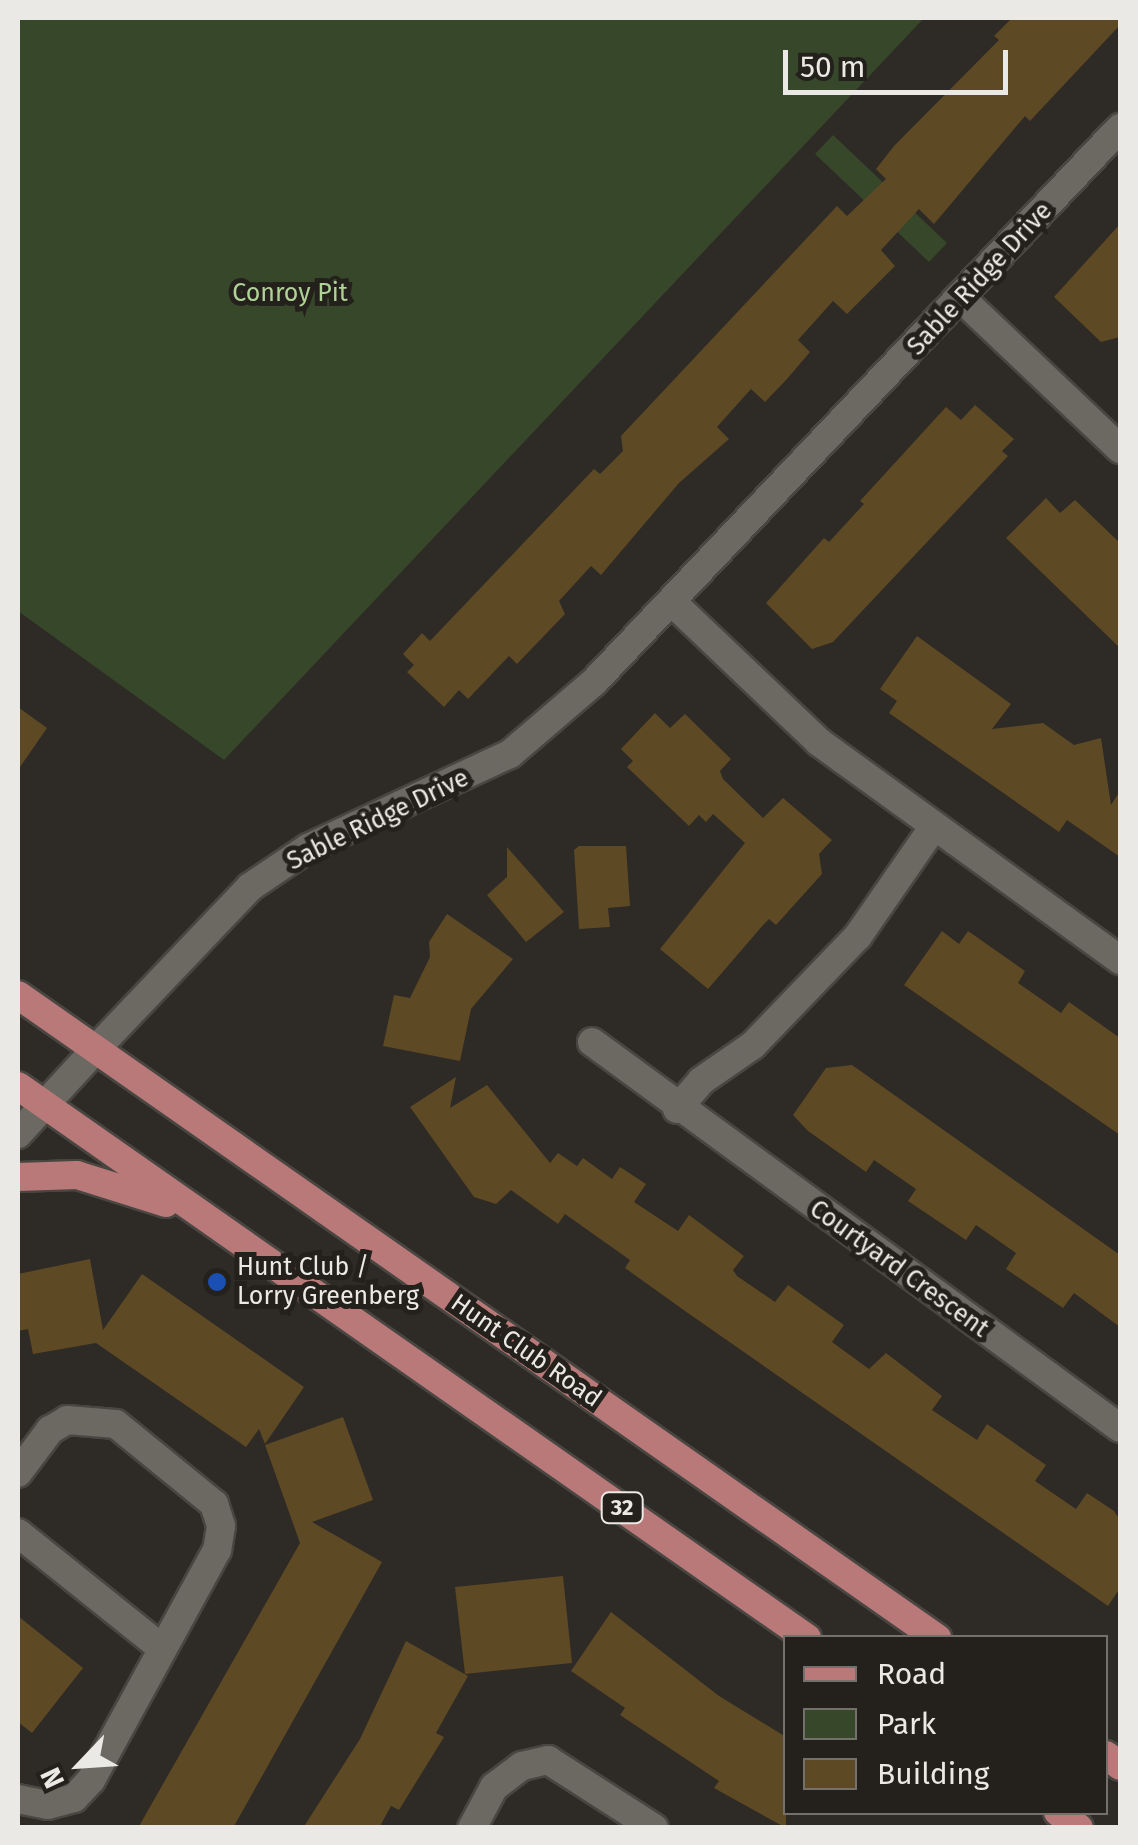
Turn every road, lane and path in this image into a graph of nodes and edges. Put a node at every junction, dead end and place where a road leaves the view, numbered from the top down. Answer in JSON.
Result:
{"nodes":[{"id":1,"x":1120,"y":128,"type":"edge"},
{"id":2,"x":962,"y":299,"type":"junction"},
{"id":3,"x":1120,"y":449,"type":"edge"},
{"id":4,"x":672,"y":602,"type":"junction"},
{"id":5,"x":932,"y":829,"type":"junction"},
{"id":6,"x":1120,"y":960,"type":"edge"},
{"id":7,"x":18,"y":995,"type":"edge"},
{"id":8,"x":592,"y":1042,"type":"dead end"},
{"id":9,"x":95,"y":1050,"type":"junction"},
{"id":10,"x":18,"y":1086,"type":"edge"},
{"id":11,"x":44,"y":1104,"type":"junction"},
{"id":12,"x":677,"y":1109,"type":"junction"},
{"id":13,"x":18,"y":1134,"type":"edge"},
{"id":14,"x":18,"y":1177,"type":"edge"},
{"id":15,"x":201,"y":1217,"type":"junction"},
{"id":16,"x":1120,"y":1428,"type":"edge"},
{"id":17,"x":18,"y":1472,"type":"edge"},
{"id":18,"x":18,"y":1532,"type":"edge"},
{"id":19,"x":803,"y":1635,"type":"edge"},
{"id":20,"x":934,"y":1635,"type":"edge"},
{"id":21,"x":159,"y":1646,"type":"junction"},
{"id":22,"x":18,"y":1800,"type":"edge"},
{"id":23,"x":472,"y":1828,"type":"edge"},
{"id":24,"x":654,"y":1828,"type":"edge"}],
"edges":[{"from":1,"to":2,"type":"street","name":"Sable Ridge Drive"},
{"from":2,"to":3,"type":"street"},
{"from":2,"to":4,"type":"street","name":"Sable Ridge Drive"},
{"from":4,"to":5,"type":"street"},
{"from":4,"to":9,"type":"street","name":"Sable Ridge Drive"},
{"from":5,"to":6,"type":"street"},
{"from":5,"to":12,"type":"street"},
{"from":7,"to":9,"type":"main road","name":"Hunt Club Road"},
{"from":8,"to":12,"type":"street","name":"Courtyard Crescent"},
{"from":9,"to":11,"type":"street","name":"Sable Ridge Drive"},
{"from":9,"to":20,"type":"main road","name":"Hunt Club Road"},
{"from":10,"to":11,"type":"main road","number":"32"},
{"from":11,"to":13,"type":"street","name":"Sable Ridge Drive"},
{"from":11,"to":15,"type":"main road","number":"32"},
{"from":12,"to":16,"type":"street","name":"Courtyard Crescent"},
{"from":14,"to":15,"type":"main road"},
{"from":15,"to":19,"type":"main road","number":"32"},
{"from":17,"to":21,"type":"street"},
{"from":18,"to":21,"type":"street"},
{"from":21,"to":22,"type":"street"},
{"from":23,"to":24,"type":"street"}]}
